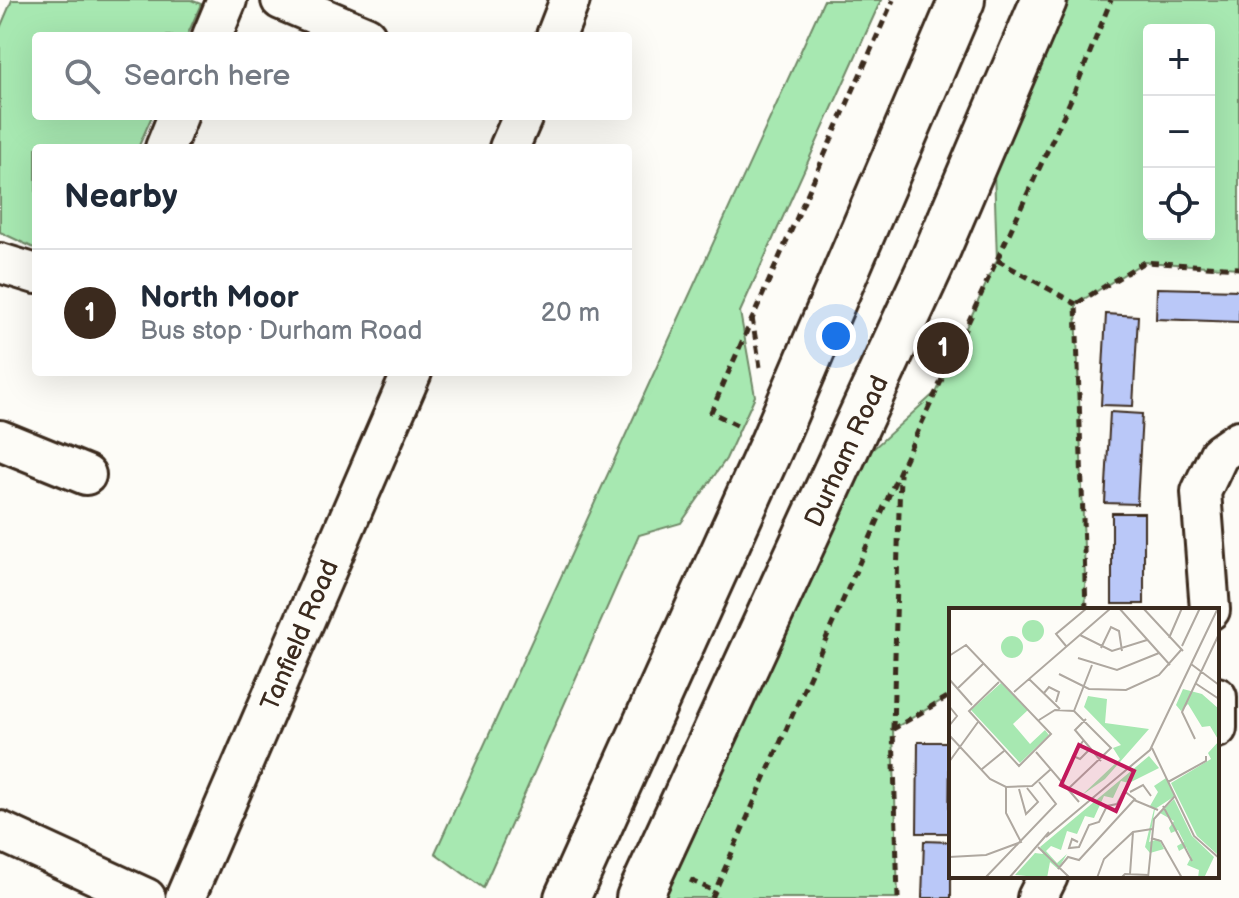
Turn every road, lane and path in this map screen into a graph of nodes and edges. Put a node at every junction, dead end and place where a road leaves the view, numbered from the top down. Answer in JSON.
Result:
{"nodes":[{"id":1,"x":227,"y":0,"type":"edge"},
{"id":2,"x":281,"y":0,"type":"edge"},
{"id":3,"x":570,"y":0,"type":"edge"},
{"id":4,"x":893,"y":0,"type":"edge"},
{"id":5,"x":962,"y":0,"type":"edge"},
{"id":6,"x":1044,"y":0,"type":"edge"},
{"id":7,"x":1111,"y":0,"type":"edge"},
{"id":8,"x":214,"y":32,"type":"edge"},
{"id":9,"x":357,"y":32,"type":"edge"},
{"id":10,"x":558,"y":32,"type":"edge"},
{"id":11,"x":176,"y":120,"type":"edge"},
{"id":12,"x":521,"y":120,"type":"edge"},
{"id":13,"x":167,"y":144,"type":"edge"},
{"id":14,"x":511,"y":144,"type":"edge"},
{"id":15,"x":997,"y":260,"type":"junction"},
{"id":16,"x":0,"y":263,"type":"edge"},
{"id":17,"x":1239,"y":268,"type":"edge"},
{"id":18,"x":32,"y":273,"type":"edge"},
{"id":19,"x":1076,"y":304,"type":"junction"},
{"id":20,"x":410,"y":376,"type":"edge"},
{"id":21,"x":0,"y":440,"type":"edge"},
{"id":22,"x":1239,"y":440,"type":"edge"},
{"id":23,"x":773,"y":442,"type":"junction"},
{"id":24,"x":901,"y":468,"type":"junction"},
{"id":25,"x":86,"y":475,"type":"dead end"},
{"id":26,"x":1086,"y":608,"type":"edge"},
{"id":27,"x":1210,"y":608,"type":"edge"},
{"id":28,"x":949,"y":696,"type":"edge"},
{"id":29,"x":893,"y":729,"type":"junction"},
{"id":30,"x":0,"y":831,"type":"edge"},
{"id":31,"x":1047,"y":878,"type":"edge"},
{"id":32,"x":146,"y":898,"type":"edge"},
{"id":33,"x":185,"y":898,"type":"edge"},
{"id":34,"x":567,"y":898,"type":"edge"},
{"id":35,"x":639,"y":898,"type":"edge"},
{"id":36,"x":712,"y":898,"type":"edge"},
{"id":37,"x":898,"y":898,"type":"edge"},
{"id":38,"x":1037,"y":898,"type":"edge"}],
"edges":[{"from":1,"to":8,"type":"street"},
{"from":2,"to":9,"type":"street"},
{"from":3,"to":10,"type":"street"},
{"from":4,"to":23,"type":"path"},
{"from":5,"to":23,"type":"highway"},
{"from":6,"to":35,"type":"highway","name":"Durham Road"},
{"from":7,"to":15,"type":"path"},
{"from":11,"to":13,"type":"street"},
{"from":12,"to":14,"type":"street"},
{"from":15,"to":19,"type":"path"},
{"from":15,"to":24,"type":"path"},
{"from":16,"to":18,"type":"street"},
{"from":17,"to":19,"type":"path"},
{"from":19,"to":26,"type":"path"},
{"from":20,"to":33,"type":"street","name":"Tanfield Road"},
{"from":21,"to":25,"type":"street"},
{"from":22,"to":27,"type":"street"},
{"from":23,"to":34,"type":"highway"},
{"from":24,"to":29,"type":"path"},
{"from":24,"to":36,"type":"path"},
{"from":28,"to":29,"type":"path"},
{"from":29,"to":37,"type":"path"},
{"from":30,"to":32,"type":"street"},
{"from":31,"to":38,"type":"street"}]}
